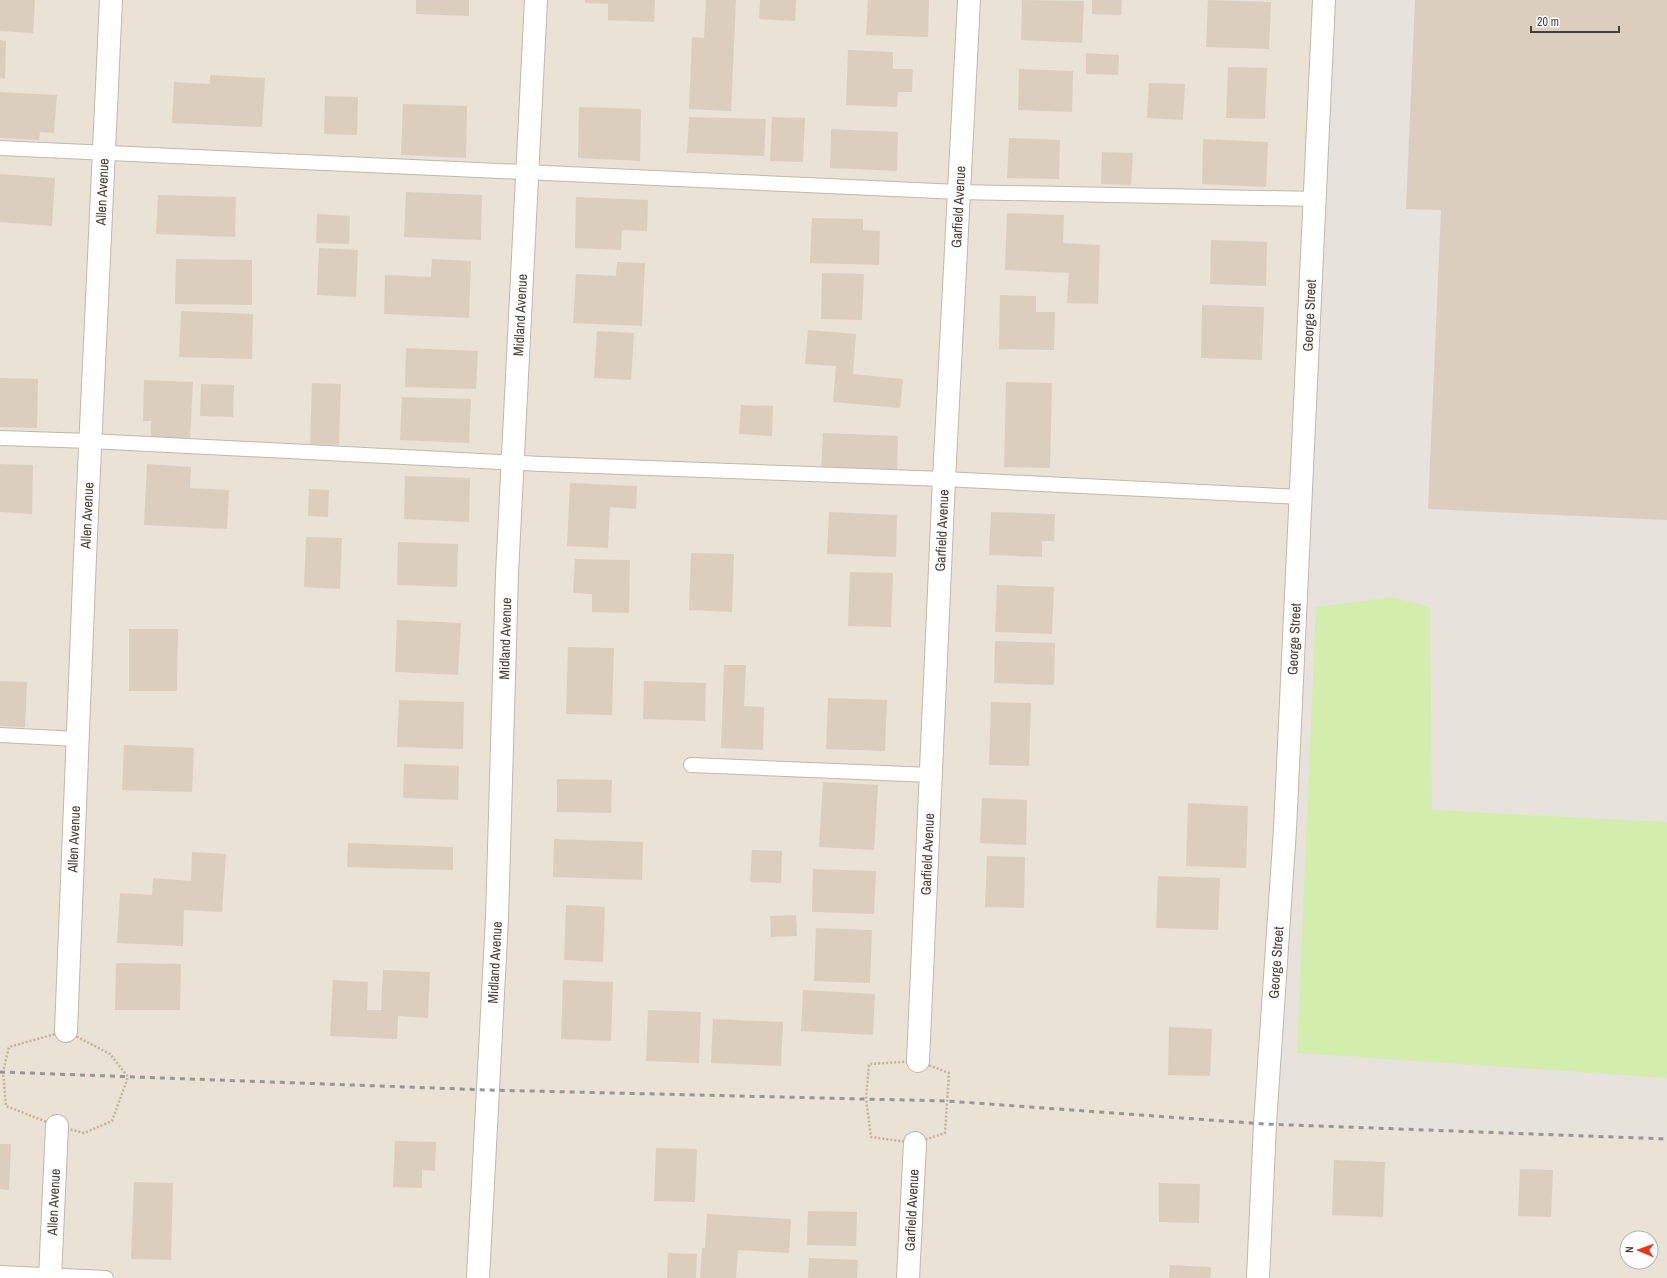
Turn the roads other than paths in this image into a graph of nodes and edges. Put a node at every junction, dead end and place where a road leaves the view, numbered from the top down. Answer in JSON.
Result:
{"nodes":[{"id":1,"x":111,"y":0,"type":"edge"},
{"id":2,"x":536,"y":0,"type":"edge"},
{"id":3,"x":969,"y":0,"type":"edge"},
{"id":4,"x":1324,"y":0,"type":"edge"},
{"id":5,"x":0,"y":148,"type":"edge"},
{"id":6,"x":104,"y":154,"type":"junction"},
{"id":7,"x":527,"y":172,"type":"junction"},
{"id":8,"x":959,"y":192,"type":"junction"},
{"id":9,"x":1315,"y":199,"type":"junction"},
{"id":10,"x":0,"y":438,"type":"edge"},
{"id":11,"x":90,"y":441,"type":"junction"},
{"id":12,"x":512,"y":463,"type":"junction"},
{"id":13,"x":944,"y":479,"type":"junction"},
{"id":14,"x":1301,"y":497,"type":"junction"},
{"id":15,"x":0,"y":735,"type":"edge"},
{"id":16,"x":78,"y":739,"type":"junction"},
{"id":17,"x":691,"y":764,"type":"dead end"},
{"id":18,"x":931,"y":775,"type":"junction"},
{"id":19,"x":66,"y":1030,"type":"road end"},
{"id":20,"x":918,"y":1061,"type":"road end"},
{"id":21,"x":57,"y":1126,"type":"road end"},
{"id":22,"x":915,"y":1143,"type":"road end"},
{"id":23,"x":0,"y":1273,"type":"edge"},
{"id":24,"x":50,"y":1277,"type":"edge"},
{"id":25,"x":106,"y":1278,"type":"edge"},
{"id":26,"x":478,"y":1278,"type":"edge"},
{"id":27,"x":908,"y":1278,"type":"edge"},
{"id":28,"x":1258,"y":1278,"type":"edge"}],
"edges":[{"from":1,"to":6,"type":"street","name":"Allen Avenue"},
{"from":2,"to":7,"type":"street","name":"Midland Avenue"},
{"from":3,"to":8,"type":"street","name":"Garfield Avenue"},
{"from":4,"to":9,"type":"street","name":"George Street"},
{"from":5,"to":6,"type":"lane"},
{"from":6,"to":7,"type":"lane"},
{"from":6,"to":11,"type":"street","name":"Allen Avenue"},
{"from":7,"to":8,"type":"lane"},
{"from":7,"to":12,"type":"street","name":"Midland Avenue"},
{"from":8,"to":9,"type":"lane"},
{"from":8,"to":13,"type":"street","name":"Garfield Avenue"},
{"from":9,"to":14,"type":"street","name":"George Street"},
{"from":10,"to":11,"type":"lane"},
{"from":11,"to":12,"type":"lane"},
{"from":11,"to":16,"type":"street","name":"Allen Avenue"},
{"from":12,"to":13,"type":"lane"},
{"from":12,"to":26,"type":"street","name":"Midland Avenue"},
{"from":13,"to":14,"type":"lane"},
{"from":13,"to":18,"type":"street","name":"Garfield Avenue"},
{"from":14,"to":28,"type":"street","name":"George Street"},
{"from":15,"to":16,"type":"lane"},
{"from":16,"to":19,"type":"street","name":"Allen Avenue"},
{"from":17,"to":18,"type":"lane"},
{"from":18,"to":20,"type":"street","name":"Garfield Avenue"},
{"from":21,"to":24,"type":"street","name":"Allen Avenue"},
{"from":22,"to":27,"type":"street","name":"Garfield Avenue"},
{"from":23,"to":24,"type":"lane"},
{"from":24,"to":25,"type":"lane"}]}
